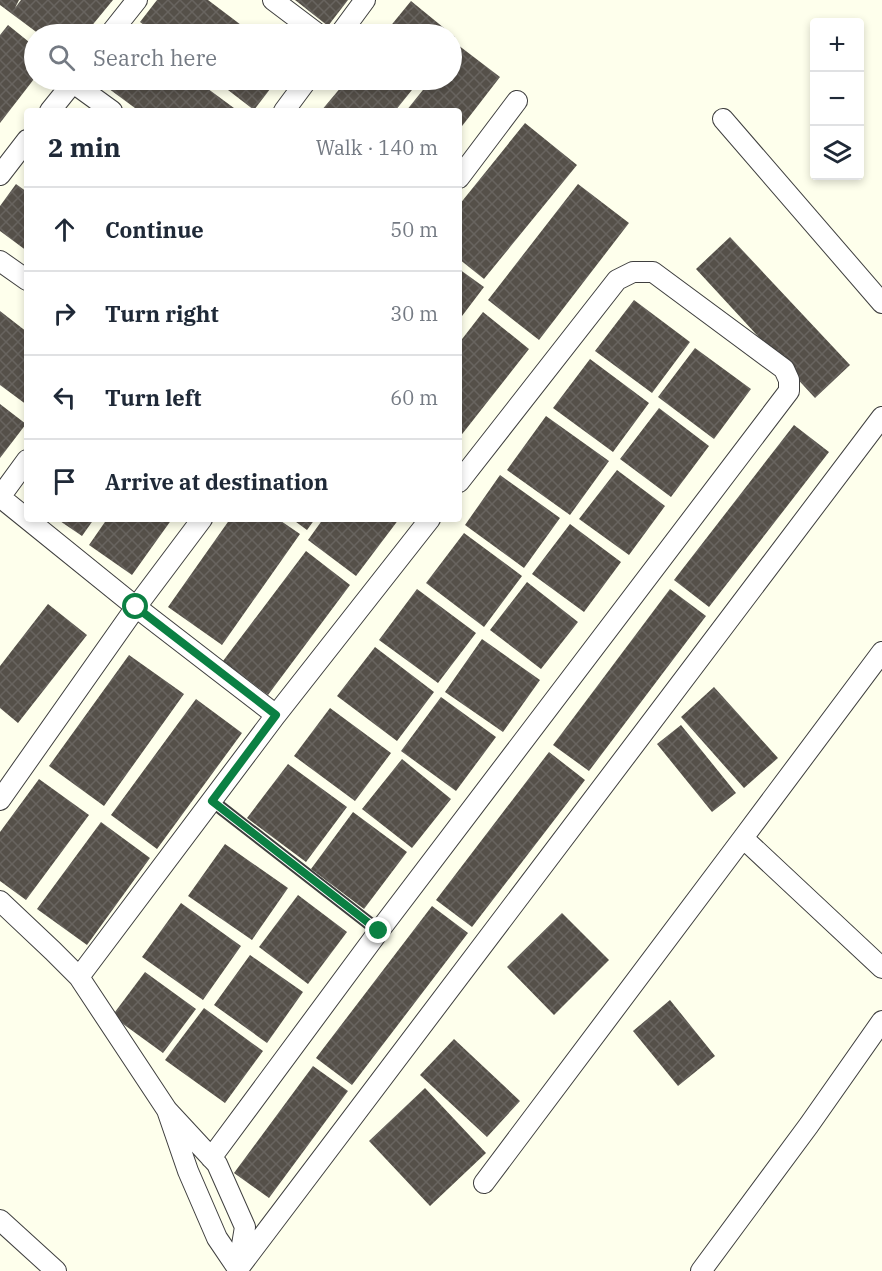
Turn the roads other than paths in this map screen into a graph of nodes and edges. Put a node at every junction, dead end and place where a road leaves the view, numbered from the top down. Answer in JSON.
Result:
{"nodes":[{"id":1,"x":137,"y":0,"type":"edge"},
{"id":2,"x":273,"y":0,"type":"edge"},
{"id":3,"x":365,"y":0,"type":"edge"},
{"id":4,"x":118,"y":24,"type":"edge"},
{"id":5,"x":305,"y":24,"type":"edge"},
{"id":6,"x":347,"y":24,"type":"edge"},
{"id":7,"x":66,"y":90,"type":"edge"},
{"id":8,"x":85,"y":90,"type":"edge"},
{"id":9,"x":300,"y":90,"type":"edge"},
{"id":10,"x":518,"y":101,"type":"dead end"},
{"id":11,"x":52,"y":108,"type":"edge"},
{"id":12,"x":108,"y":108,"type":"edge"},
{"id":13,"x":286,"y":108,"type":"edge"},
{"id":14,"x":723,"y":119,"type":"dead end"},
{"id":15,"x":24,"y":144,"type":"edge"},
{"id":16,"x":462,"y":174,"type":"edge"},
{"id":17,"x":0,"y":175,"type":"edge"},
{"id":18,"x":0,"y":261,"type":"edge"},
{"id":19,"x":24,"y":278,"type":"edge"},
{"id":20,"x":882,"y":303,"type":"edge"},
{"id":21,"x":882,"y":417,"type":"edge"},
{"id":22,"x":24,"y":464,"type":"edge"},
{"id":23,"x":462,"y":478,"type":"edge"},
{"id":24,"x":0,"y":497,"type":"edge"},
{"id":25,"x":24,"y":516,"type":"edge"},
{"id":26,"x":31,"y":522,"type":"edge"},
{"id":27,"x":200,"y":522,"type":"edge"},
{"id":28,"x":428,"y":522,"type":"edge"},
{"id":29,"x":136,"y":607,"type":"junction"},
{"id":30,"x":882,"y":652,"type":"edge"},
{"id":31,"x":276,"y":715,"type":"junction"},
{"id":32,"x":0,"y":800,"type":"edge"},
{"id":33,"x":212,"y":801,"type":"junction"},
{"id":34,"x":743,"y":838,"type":"junction"},
{"id":35,"x":0,"y":901,"type":"edge"},
{"id":36,"x":379,"y":931,"type":"junction"},
{"id":37,"x":882,"y":968,"type":"edge"},
{"id":38,"x":79,"y":977,"type":"junction"},
{"id":39,"x":882,"y":1021,"type":"edge"},
{"id":40,"x":167,"y":1110,"type":"junction"},
{"id":41,"x":211,"y":1158,"type":"junction"},
{"id":42,"x":484,"y":1183,"type":"dead end"},
{"id":43,"x":0,"y":1220,"type":"edge"},
{"id":44,"x":238,"y":1270,"type":"edge"},
{"id":45,"x":56,"y":1271,"type":"edge"},
{"id":46,"x":700,"y":1271,"type":"edge"}],
"edges":[{"from":1,"to":4,"type":"street"},
{"from":2,"to":5,"type":"street"},
{"from":3,"to":6,"type":"street"},
{"from":7,"to":11,"type":"street"},
{"from":8,"to":12,"type":"street"},
{"from":9,"to":13,"type":"street"},
{"from":10,"to":16,"type":"street"},
{"from":14,"to":20,"type":"street"},
{"from":15,"to":17,"type":"street"},
{"from":18,"to":19,"type":"street"},
{"from":21,"to":44,"type":"street"},
{"from":22,"to":24,"type":"street"},
{"from":23,"to":36,"type":"street"},
{"from":24,"to":25,"type":"street"},
{"from":26,"to":29,"type":"street"},
{"from":27,"to":29,"type":"street"},
{"from":28,"to":31,"type":"street"},
{"from":29,"to":31,"type":"street"},
{"from":29,"to":32,"type":"street"},
{"from":30,"to":34,"type":"street"},
{"from":31,"to":33,"type":"street"},
{"from":33,"to":36,"type":"lane"},
{"from":33,"to":38,"type":"street"},
{"from":34,"to":37,"type":"street"},
{"from":34,"to":42,"type":"street"},
{"from":35,"to":38,"type":"street"},
{"from":36,"to":41,"type":"street"},
{"from":38,"to":40,"type":"street"},
{"from":39,"to":46,"type":"street"},
{"from":40,"to":41,"type":"street"},
{"from":40,"to":44,"type":"street"},
{"from":41,"to":44,"type":"street"},
{"from":43,"to":45,"type":"street"}]}
